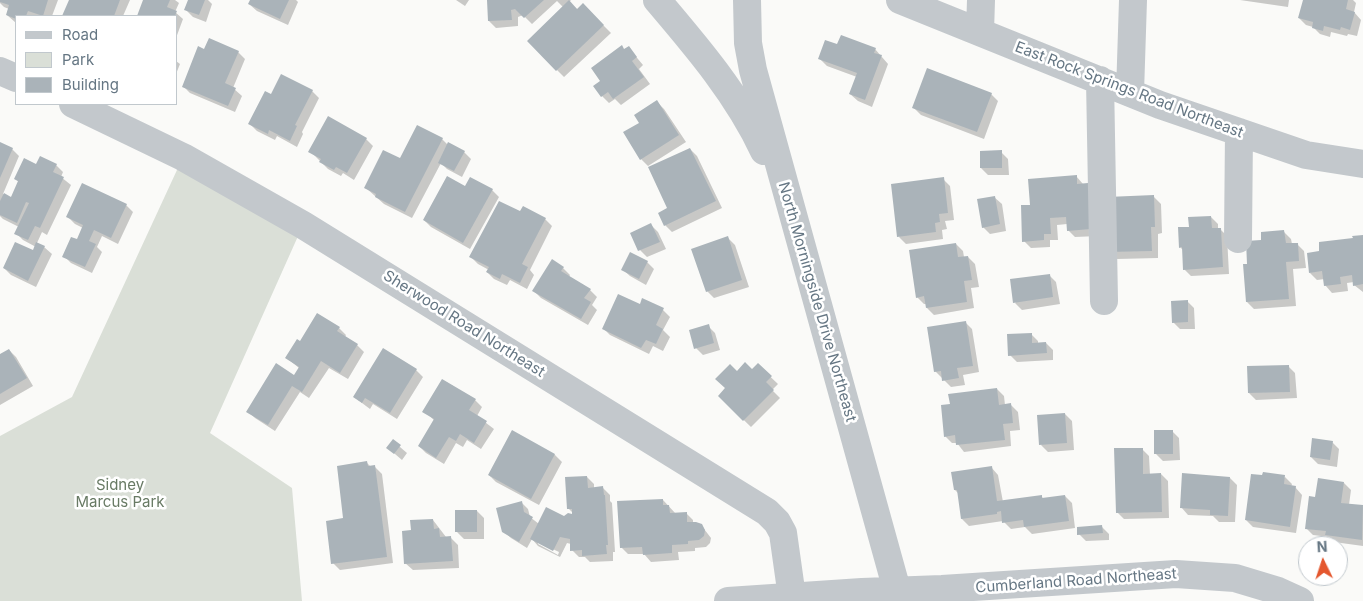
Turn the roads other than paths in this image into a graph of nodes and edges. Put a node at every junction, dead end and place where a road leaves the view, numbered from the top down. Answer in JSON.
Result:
{"nodes":[{"id":1,"x":657,"y":0,"type":"edge"},
{"id":2,"x":747,"y":0,"type":"edge"},
{"id":3,"x":900,"y":0,"type":"edge"},
{"id":4,"x":981,"y":0,"type":"edge"},
{"id":5,"x":1133,"y":0,"type":"edge"},
{"id":6,"x":980,"y":32,"type":"junction"},
{"id":7,"x":0,"y":71,"type":"edge"},
{"id":8,"x":15,"y":78,"type":"edge"},
{"id":9,"x":1100,"y":80,"type":"junction"},
{"id":10,"x":1130,"y":93,"type":"junction"},
{"id":11,"x":76,"y":105,"type":"edge"},
{"id":12,"x":1239,"y":132,"type":"junction"},
{"id":13,"x":1363,"y":164,"type":"edge"},
{"id":14,"x":789,"y":202,"type":"junction"},
{"id":15,"x":1238,"y":239,"type":"dead end"},
{"id":16,"x":1104,"y":301,"type":"dead end"},
{"id":17,"x":898,"y":595,"type":"edge"},
{"id":18,"x":792,"y":597,"type":"junction"},
{"id":19,"x":728,"y":601,"type":"edge"},
{"id":20,"x":1300,"y":601,"type":"edge"}],
"edges":[{"from":1,"to":14,"type":"street"},
{"from":2,"to":14,"type":"street","name":"North Morningside Drive Northeast"},
{"from":3,"to":6,"type":"street","name":"East Rock Springs Road Northeast"},
{"from":4,"to":6,"type":"street"},
{"from":5,"to":10,"type":"street"},
{"from":6,"to":9,"type":"street","name":"East Rock Springs Road Northeast"},
{"from":7,"to":8,"type":"street"},
{"from":9,"to":10,"type":"street","name":"East Rock Springs Road Northeast"},
{"from":9,"to":16,"type":"street"},
{"from":10,"to":12,"type":"street","name":"East Rock Springs Road Northeast"},
{"from":11,"to":18,"type":"street","name":"Sherwood Road Northeast"},
{"from":12,"to":13,"type":"street","name":"East Rock Springs Road Northeast"},
{"from":12,"to":15,"type":"street"},
{"from":14,"to":17,"type":"street","name":"North Morningside Drive Northeast"},
{"from":17,"to":18,"type":"street","name":"Cumberland Road Northeast"},
{"from":17,"to":20,"type":"street","name":"Cumberland Road Northeast"},
{"from":18,"to":19,"type":"street","name":"Cumberland Road Northeast"}]}
